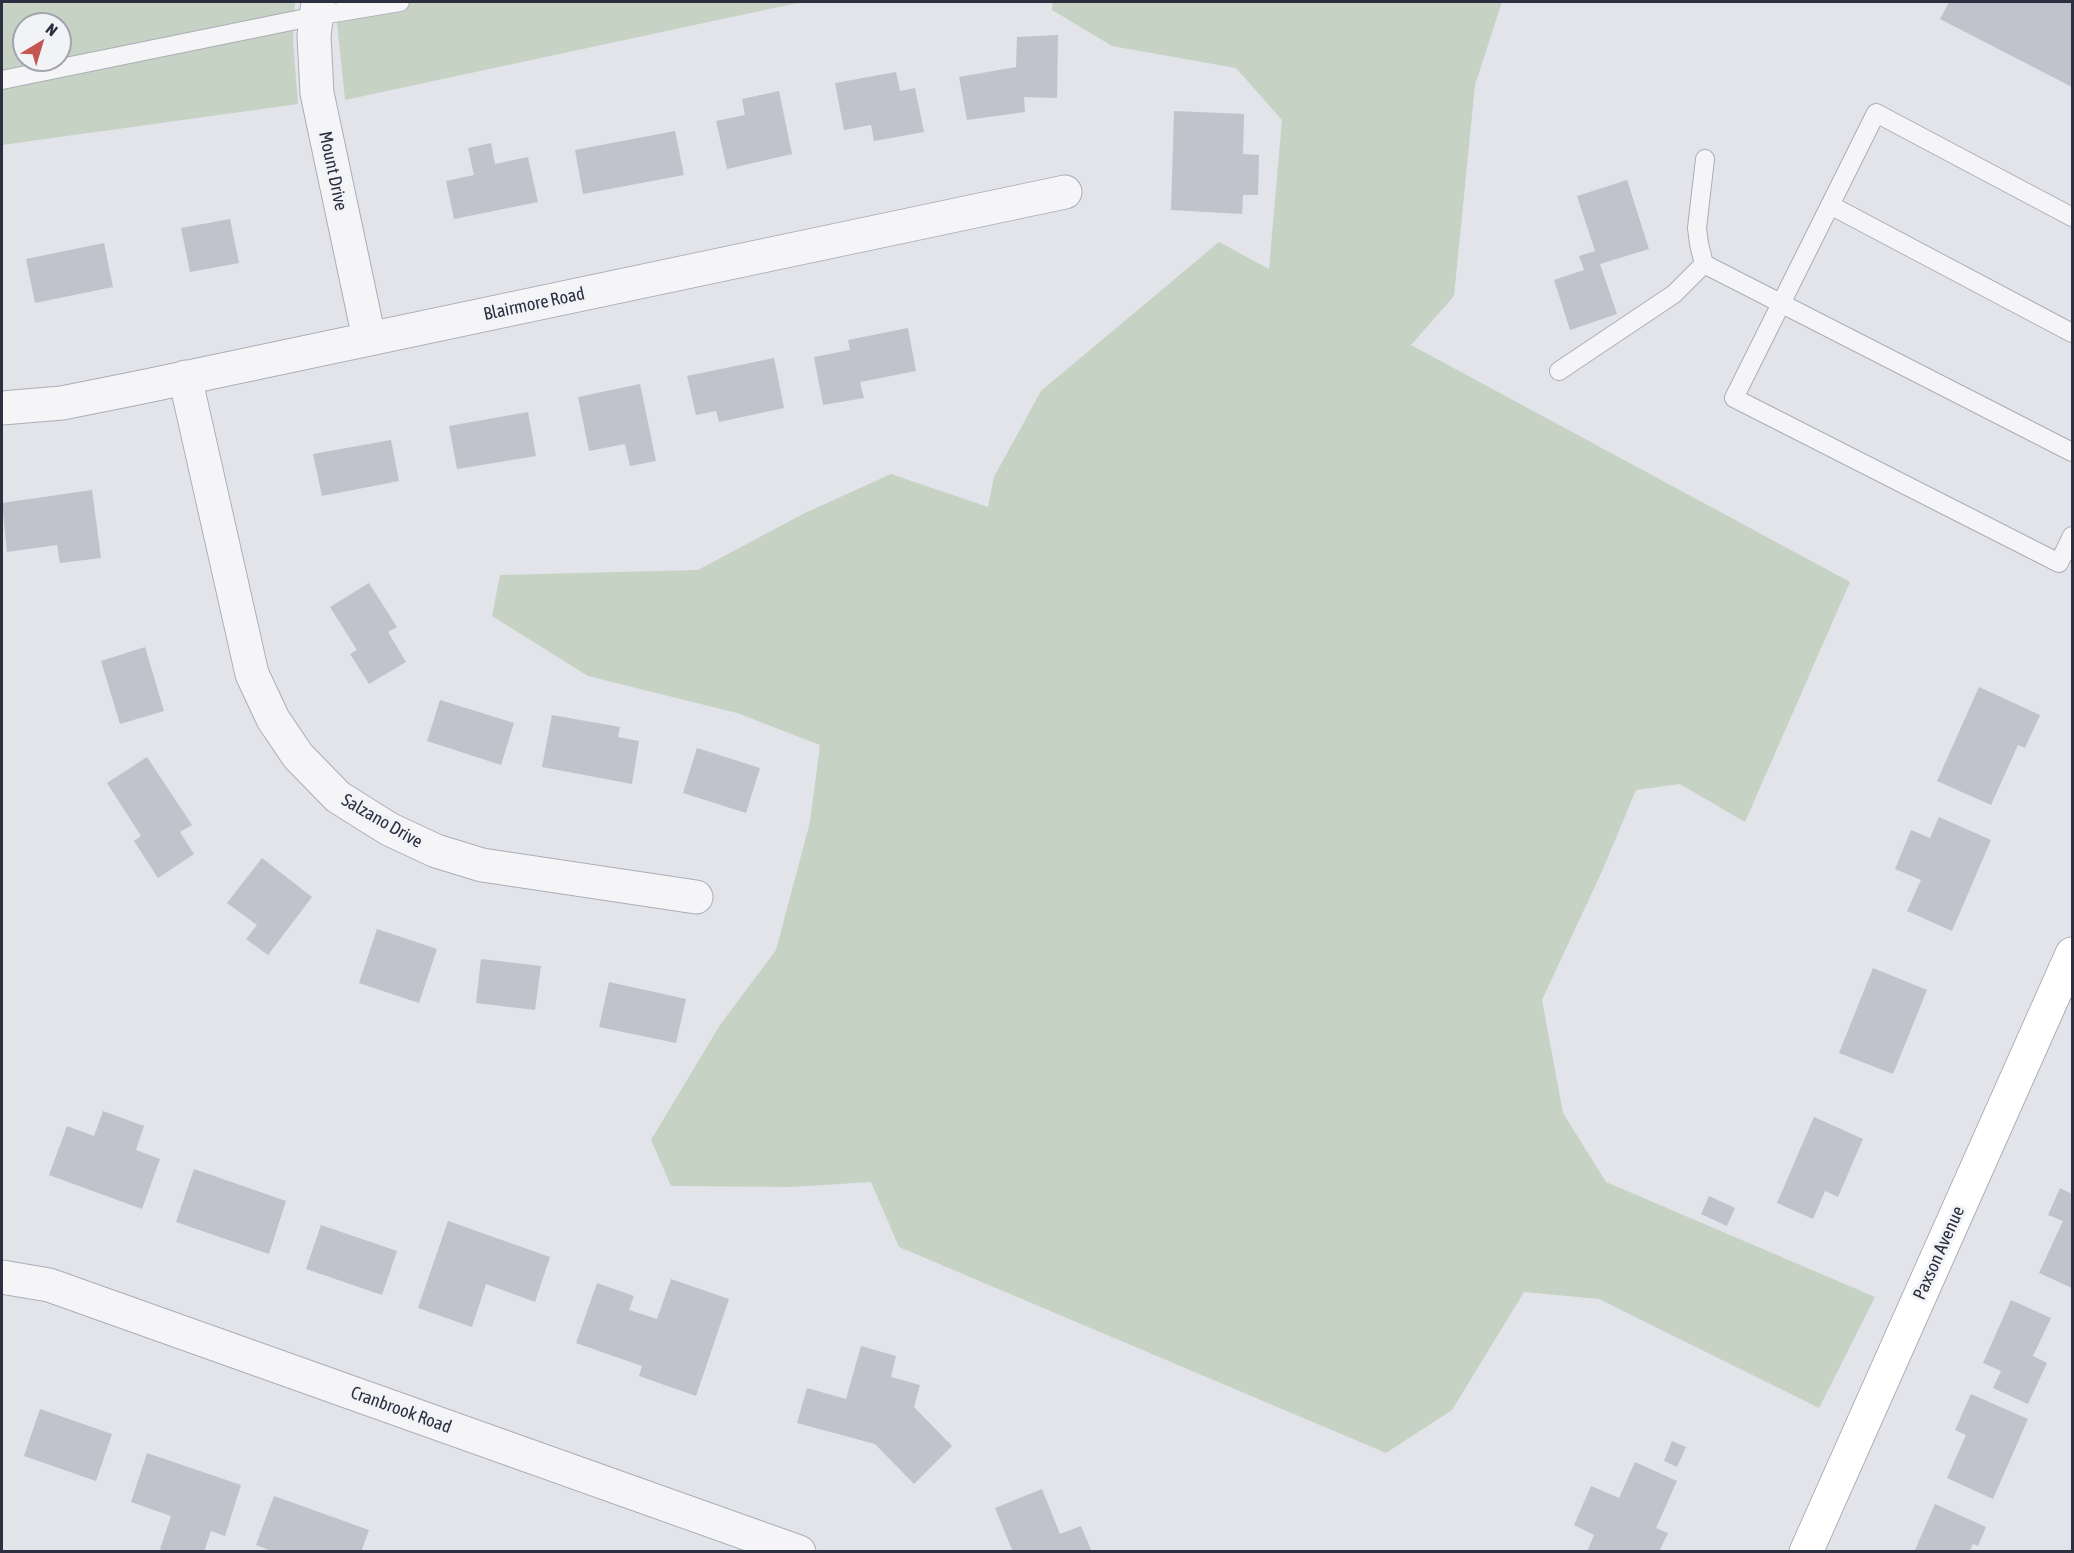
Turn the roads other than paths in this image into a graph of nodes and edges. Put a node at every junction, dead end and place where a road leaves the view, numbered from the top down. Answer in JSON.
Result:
{"nodes":[{"id":1,"x":400,"y":2,"type":"edge"},
{"id":2,"x":317,"y":9,"type":"edge"},
{"id":3,"x":2,"y":80,"type":"edge"},
{"id":4,"x":1705,"y":159,"type":"dead end"},
{"id":5,"x":1065,"y":192,"type":"dead end"},
{"id":6,"x":1830,"y":205,"type":"junction"},
{"id":7,"x":2073,"y":217,"type":"edge"},
{"id":8,"x":1704,"y":264,"type":"junction"},
{"id":9,"x":1780,"y":304,"type":"junction"},
{"id":10,"x":2073,"y":333,"type":"edge"},
{"id":11,"x":369,"y":338,"type":"junction"},
{"id":12,"x":1559,"y":371,"type":"dead end"},
{"id":13,"x":185,"y":377,"type":"junction"},
{"id":14,"x":2,"y":408,"type":"edge"},
{"id":15,"x":2073,"y":452,"type":"edge"},
{"id":16,"x":2073,"y":536,"type":"edge"},
{"id":17,"x":696,"y":897,"type":"dead end"},
{"id":18,"x":2073,"y":954,"type":"edge"},
{"id":19,"x":2,"y":1277,"type":"edge"},
{"id":20,"x":799,"y":1551,"type":"edge"},
{"id":21,"x":1806,"y":1551,"type":"edge"}],
"edges":[{"from":1,"to":2,"type":"lane"},
{"from":2,"to":3,"type":"lane"},
{"from":2,"to":11,"type":"street","name":"Mount Drive"},
{"from":4,"to":8,"type":"lane"},
{"from":5,"to":11,"type":"street","name":"Blairmore Road"},
{"from":6,"to":7,"type":"lane"},
{"from":6,"to":9,"type":"lane"},
{"from":6,"to":10,"type":"lane"},
{"from":8,"to":9,"type":"lane"},
{"from":8,"to":12,"type":"lane"},
{"from":9,"to":15,"type":"lane"},
{"from":9,"to":16,"type":"lane"},
{"from":11,"to":13,"type":"street","name":"Blairmore Road"},
{"from":13,"to":14,"type":"street","name":"Blairmore Road"},
{"from":13,"to":17,"type":"street","name":"Salzano Drive"},
{"from":18,"to":21,"type":"street","name":"Paxson Avenue"},
{"from":19,"to":20,"type":"street","name":"Cranbrook Road"}]}
